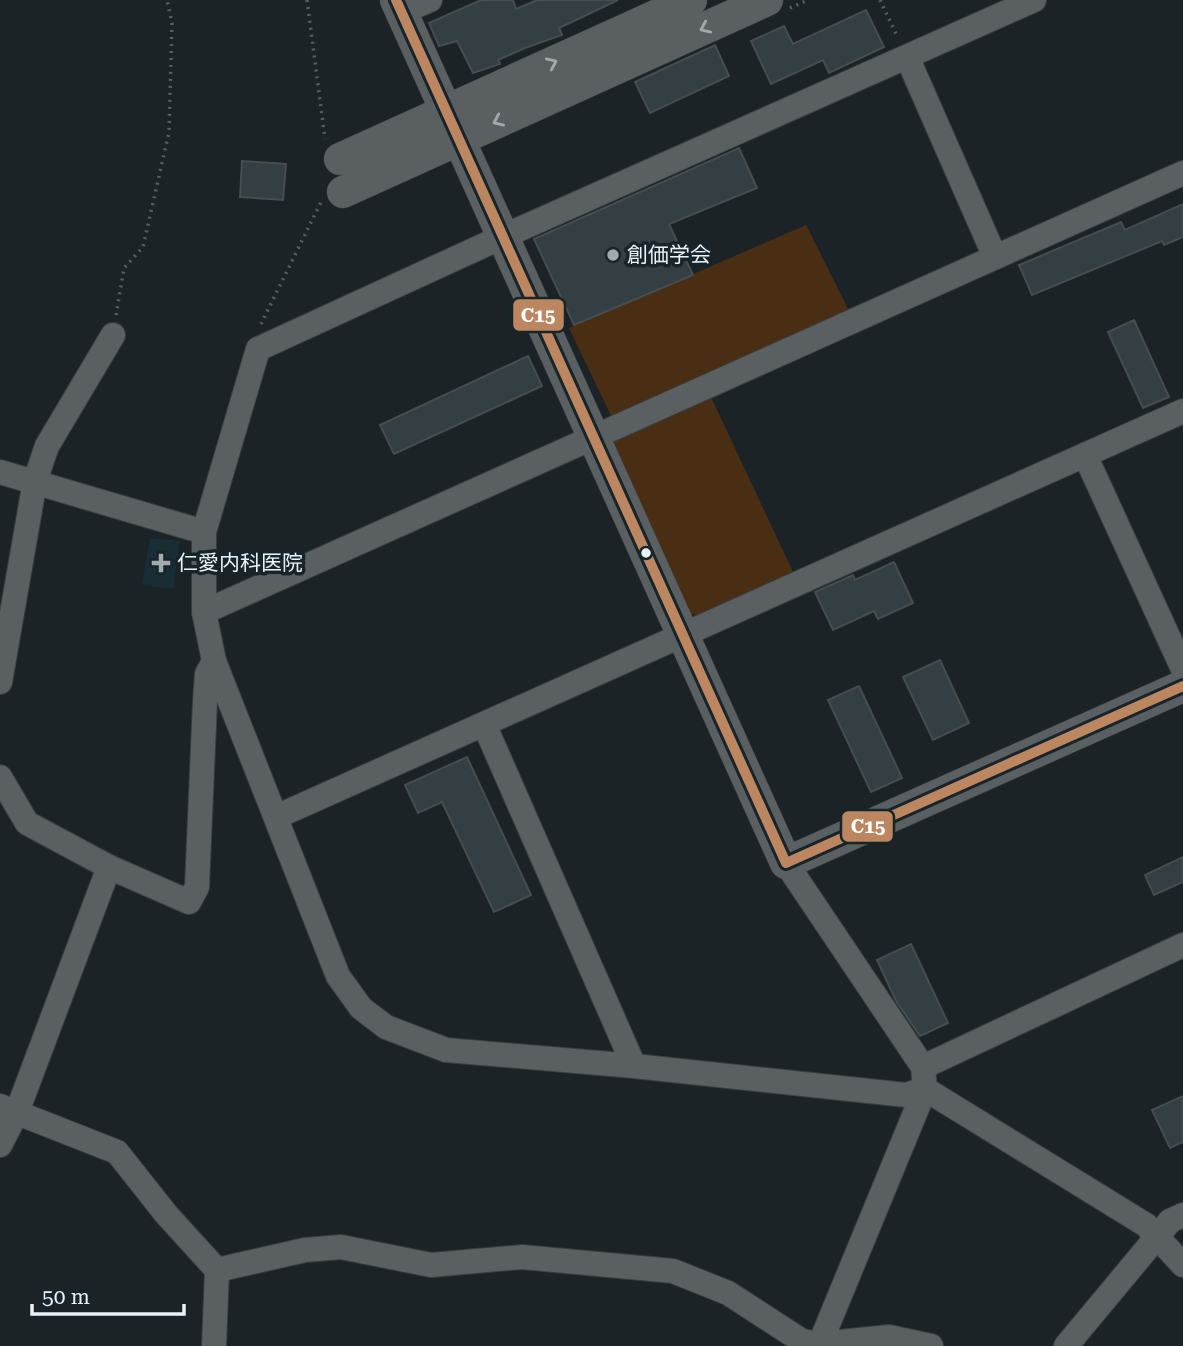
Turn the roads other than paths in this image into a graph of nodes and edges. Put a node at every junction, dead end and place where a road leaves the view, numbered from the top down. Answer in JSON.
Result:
{"nodes":[{"id":1,"x":691,"y":0,"type":"edge"},
{"id":2,"x":767,"y":0,"type":"edge"},
{"id":3,"x":1034,"y":0,"type":"edge"},
{"id":4,"x":409,"y":4,"type":"edge"},
{"id":5,"x":908,"y":58,"type":"junction"},
{"id":6,"x":451,"y":125,"type":"junction"},
{"id":7,"x":333,"y":151,"type":"road end"},
{"id":8,"x":1183,"y":173,"type":"edge"},
{"id":9,"x":333,"y":195,"type":"road end"},
{"id":10,"x":502,"y":236,"type":"junction"},
{"id":11,"x":995,"y":257,"type":"junction"},
{"id":12,"x":113,"y":335,"type":"road end"},
{"id":13,"x":1183,"y":411,"type":"edge"},
{"id":14,"x":593,"y":437,"type":"junction"},
{"id":15,"x":1084,"y":455,"type":"junction"},
{"id":16,"x":0,"y":472,"type":"edge"},
{"id":17,"x":35,"y":481,"type":"junction"},
{"id":18,"x":205,"y":532,"type":"junction"},
{"id":19,"x":204,"y":612,"type":"junction"},
{"id":20,"x":684,"y":635,"type":"junction"},
{"id":21,"x":214,"y":661,"type":"junction"},
{"id":22,"x":1183,"y":669,"type":"edge"},
{"id":23,"x":0,"y":682,"type":"edge"},
{"id":24,"x":1183,"y":686,"type":"edge"},
{"id":25,"x":484,"y":724,"type":"junction"},
{"id":26,"x":0,"y":777,"type":"edge"},
{"id":27,"x":276,"y":817,"type":"junction"},
{"id":28,"x":786,"y":863,"type":"junction"},
{"id":29,"x":109,"y":867,"type":"junction"},
{"id":30,"x":1183,"y":945,"type":"edge"},
{"id":31,"x":634,"y":1066,"type":"junction"},
{"id":32,"x":924,"y":1078,"type":"junction"},
{"id":33,"x":8,"y":1109,"type":"edge"},
{"id":34,"x":0,"y":1144,"type":"edge"},
{"id":35,"x":1183,"y":1215,"type":"edge"},
{"id":36,"x":1157,"y":1237,"type":"junction"},
{"id":37,"x":1183,"y":1265,"type":"edge"},
{"id":38,"x":217,"y":1270,"type":"junction"},
{"id":39,"x":819,"y":1345,"type":"edge"},
{"id":40,"x":214,"y":1346,"type":"edge"},
{"id":41,"x":931,"y":1346,"type":"edge"},
{"id":42,"x":1066,"y":1346,"type":"edge"}],
"edges":[{"from":6,"to":1,"type":"street","one_way":true},
{"from":2,"to":6,"type":"street","one_way":true},
{"from":3,"to":5,"type":"street"},
{"from":4,"to":6,"type":"street"},
{"from":5,"to":10,"type":"street"},
{"from":5,"to":11,"type":"street"},
{"from":6,"to":7,"type":"street"},
{"from":6,"to":9,"type":"street"},
{"from":6,"to":10,"type":"street"},
{"from":8,"to":11,"type":"street"},
{"from":10,"to":14,"type":"street"},
{"from":10,"to":18,"type":"street"},
{"from":11,"to":14,"type":"street"},
{"from":12,"to":17,"type":"street"},
{"from":13,"to":15,"type":"street"},
{"from":14,"to":19,"type":"street"},
{"from":14,"to":20,"type":"street"},
{"from":15,"to":20,"type":"street"},
{"from":15,"to":22,"type":"street"},
{"from":16,"to":17,"type":"street"},
{"from":17,"to":18,"type":"street"},
{"from":17,"to":23,"type":"street"},
{"from":18,"to":19,"type":"street"},
{"from":19,"to":21,"type":"street"},
{"from":20,"to":25,"type":"street"},
{"from":20,"to":28,"type":"street"},
{"from":21,"to":27,"type":"street"},
{"from":21,"to":29,"type":"street"},
{"from":24,"to":28,"type":"street"},
{"from":25,"to":27,"type":"street"},
{"from":25,"to":31,"type":"street"},
{"from":26,"to":29,"type":"street"},
{"from":27,"to":31,"type":"street"},
{"from":28,"to":32,"type":"street"},
{"from":29,"to":33,"type":"street"},
{"from":30,"to":32,"type":"street"},
{"from":31,"to":32,"type":"street"},
{"from":32,"to":36,"type":"street"},
{"from":32,"to":39,"type":"street"},
{"from":33,"to":34,"type":"street"},
{"from":33,"to":38,"type":"street"},
{"from":35,"to":36,"type":"street"},
{"from":36,"to":37,"type":"street"},
{"from":36,"to":42,"type":"street"},
{"from":38,"to":39,"type":"street"},
{"from":38,"to":40,"type":"street"},
{"from":39,"to":41,"type":"street"}]}
